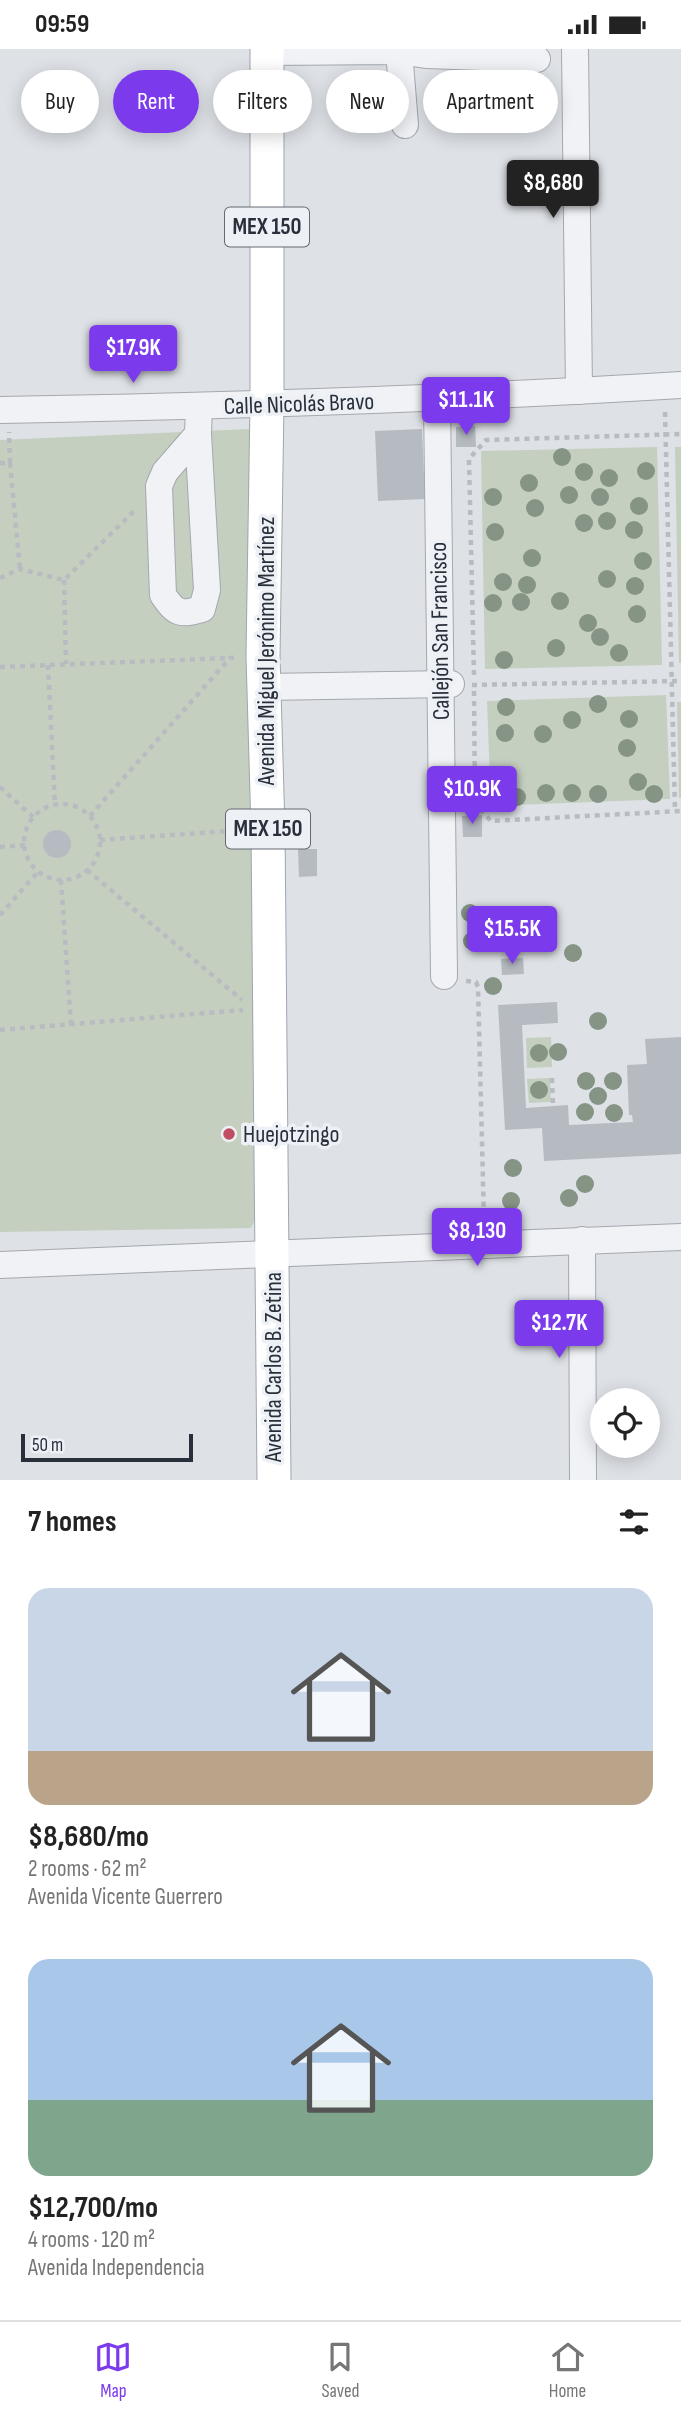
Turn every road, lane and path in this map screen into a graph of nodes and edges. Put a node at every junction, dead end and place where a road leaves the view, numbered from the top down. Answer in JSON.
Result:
{"nodes":[{"id":1,"x":575,"y":49,"type":"edge"},
{"id":2,"x":267,"y":50,"type":"edge"},
{"id":3,"x":399,"y":51,"type":"junction"},
{"id":4,"x":537,"y":59,"type":"dead end"},
{"id":5,"x":401,"y":70,"type":"edge"},
{"id":6,"x":681,"y":385,"type":"edge"},
{"id":7,"x":579,"y":391,"type":"junction"},
{"id":8,"x":437,"y":399,"type":"junction"},
{"id":9,"x":267,"y":404,"type":"junction"},
{"id":10,"x":199,"y":407,"type":"junction"},
{"id":11,"x":4,"y":410,"type":"edge"},
{"id":12,"x":665,"y":412,"type":"dead end"},
{"id":13,"x":198,"y":434,"type":"junction"},
{"id":14,"x":681,"y":434,"type":"edge"},
{"id":15,"x":667,"y":435,"type":"junction"},
{"id":16,"x":0,"y":463,"type":"edge"},
{"id":17,"x":10,"y":463,"type":"junction"},
{"id":18,"x":159,"y":486,"type":"junction"},
{"id":19,"x":20,"y":569,"type":"junction"},
{"id":20,"x":0,"y":578,"type":"edge"},
{"id":21,"x":64,"y":580,"type":"junction"},
{"id":22,"x":230,"y":658,"type":"junction"},
{"id":23,"x":66,"y":664,"type":"junction"},
{"id":24,"x":48,"y":665,"type":"junction"},
{"id":25,"x":0,"y":667,"type":"edge"},
{"id":26,"x":263,"y":671,"type":"junction"},
{"id":27,"x":681,"y":681,"type":"edge"},
{"id":28,"x":673,"y":682,"type":"junction"},
{"id":29,"x":458,"y":684,"type":"junction"},
{"id":30,"x":0,"y":787,"type":"edge"},
{"id":31,"x":55,"y":805,"type":"junction"},
{"id":32,"x":678,"y":811,"type":"edge"},
{"id":33,"x":90,"y":816,"type":"junction"},
{"id":34,"x":34,"y":817,"type":"junction"},
{"id":35,"x":268,"y":829,"type":"junction"},
{"id":36,"x":100,"y":840,"type":"junction"},
{"id":37,"x":24,"y":845,"type":"junction"},
{"id":38,"x":0,"y":847,"type":"edge"},
{"id":39,"x":87,"y":870,"type":"junction"},
{"id":40,"x":38,"y":872,"type":"junction"},
{"id":41,"x":61,"y":880,"type":"junction"},
{"id":42,"x":0,"y":915,"type":"edge"},
{"id":43,"x":444,"y":976,"type":"joint"},
{"id":44,"x":261,"y":1008,"type":"junction"},
{"id":45,"x":71,"y":1025,"type":"junction"},
{"id":46,"x":0,"y":1030,"type":"edge"},
{"id":47,"x":552,"y":1078,"type":"dead end"},
{"id":48,"x":553,"y":1106,"type":"dead end"},
{"id":49,"x":483,"y":1210,"type":"dead end"},
{"id":50,"x":681,"y":1237,"type":"edge"},
{"id":51,"x":582,"y":1240,"type":"junction"},
{"id":52,"x":272,"y":1254,"type":"junction"},
{"id":53,"x":0,"y":1265,"type":"edge"},
{"id":54,"x":274,"y":1480,"type":"edge"},
{"id":55,"x":583,"y":1480,"type":"edge"}],
"edges":[{"from":1,"to":7,"type":"street"},
{"from":2,"to":3,"type":"street"},
{"from":2,"to":9,"type":"main road","name":"Avenida Miguel Jerónimo Martínez","number":"MEX 150"},
{"from":3,"to":4,"type":"street"},
{"from":3,"to":5,"type":"street"},
{"from":6,"to":7,"type":"street","name":"Calle Nicolás Bravo"},
{"from":7,"to":8,"type":"street","name":"Calle Nicolás Bravo"},
{"from":8,"to":9,"type":"street","name":"Calle Nicolás Bravo"},
{"from":8,"to":29,"type":"street","name":"Callejón San Francisco"},
{"from":9,"to":10,"type":"street","name":"Calle Nicolás Bravo"},
{"from":9,"to":26,"type":"main road","name":"Avenida Miguel Jerónimo Martínez","number":"MEX 150"},
{"from":10,"to":11,"type":"street","name":"Calle Nicolás Bravo"},
{"from":10,"to":13,"type":"street"},
{"from":11,"to":17,"type":"path"},
{"from":12,"to":15,"type":"path"},
{"from":13,"to":18,"type":"street"},
{"from":13,"to":18,"type":"street"},
{"from":14,"to":15,"type":"path"},
{"from":15,"to":28,"type":"path"},
{"from":15,"to":29,"type":"path"},
{"from":16,"to":17,"type":"path"},
{"from":17,"to":19,"type":"path"},
{"from":18,"to":21,"type":"path"},
{"from":19,"to":20,"type":"path"},
{"from":19,"to":21,"type":"path"},
{"from":21,"to":23,"type":"path"},
{"from":22,"to":23,"type":"path"},
{"from":22,"to":26,"type":"path"},
{"from":22,"to":33,"type":"path"},
{"from":23,"to":24,"type":"path"},
{"from":24,"to":25,"type":"path"},
{"from":24,"to":31,"type":"path"},
{"from":26,"to":29,"type":"street"},
{"from":26,"to":35,"type":"main road","name":"Avenida Miguel Jerónimo Martínez","number":"MEX 150"},
{"from":27,"to":28,"type":"path"},
{"from":28,"to":29,"type":"path"},
{"from":28,"to":32,"type":"path"},
{"from":29,"to":32,"type":"path"},
{"from":29,"to":43,"type":"street","name":"Callejón San Francisco"},
{"from":30,"to":34,"type":"path"},
{"from":31,"to":33,"type":"path"},
{"from":31,"to":34,"type":"path"},
{"from":33,"to":36,"type":"path"},
{"from":34,"to":37,"type":"path"},
{"from":35,"to":36,"type":"path"},
{"from":35,"to":44,"type":"main road","name":"Avenida Miguel Jerónimo Martínez","number":"MEX 150"},
{"from":36,"to":39,"type":"path"},
{"from":37,"to":38,"type":"path"},
{"from":37,"to":40,"type":"path"},
{"from":39,"to":41,"type":"path"},
{"from":39,"to":44,"type":"path"},
{"from":40,"to":41,"type":"path"},
{"from":40,"to":42,"type":"path"},
{"from":41,"to":45,"type":"path"},
{"from":43,"to":49,"type":"path"},
{"from":44,"to":45,"type":"path"},
{"from":44,"to":52,"type":"main road","name":"Avenida Miguel Jerónimo Martínez","number":"MEX 150"},
{"from":45,"to":46,"type":"path"},
{"from":47,"to":48,"type":"path"},
{"from":50,"to":51,"type":"street"},
{"from":51,"to":52,"type":"street"},
{"from":51,"to":55,"type":"street"},
{"from":52,"to":53,"type":"street"},
{"from":52,"to":54,"type":"main road","name":"Avenida Carlos B. Zetina","number":"MEX 150"}]}
